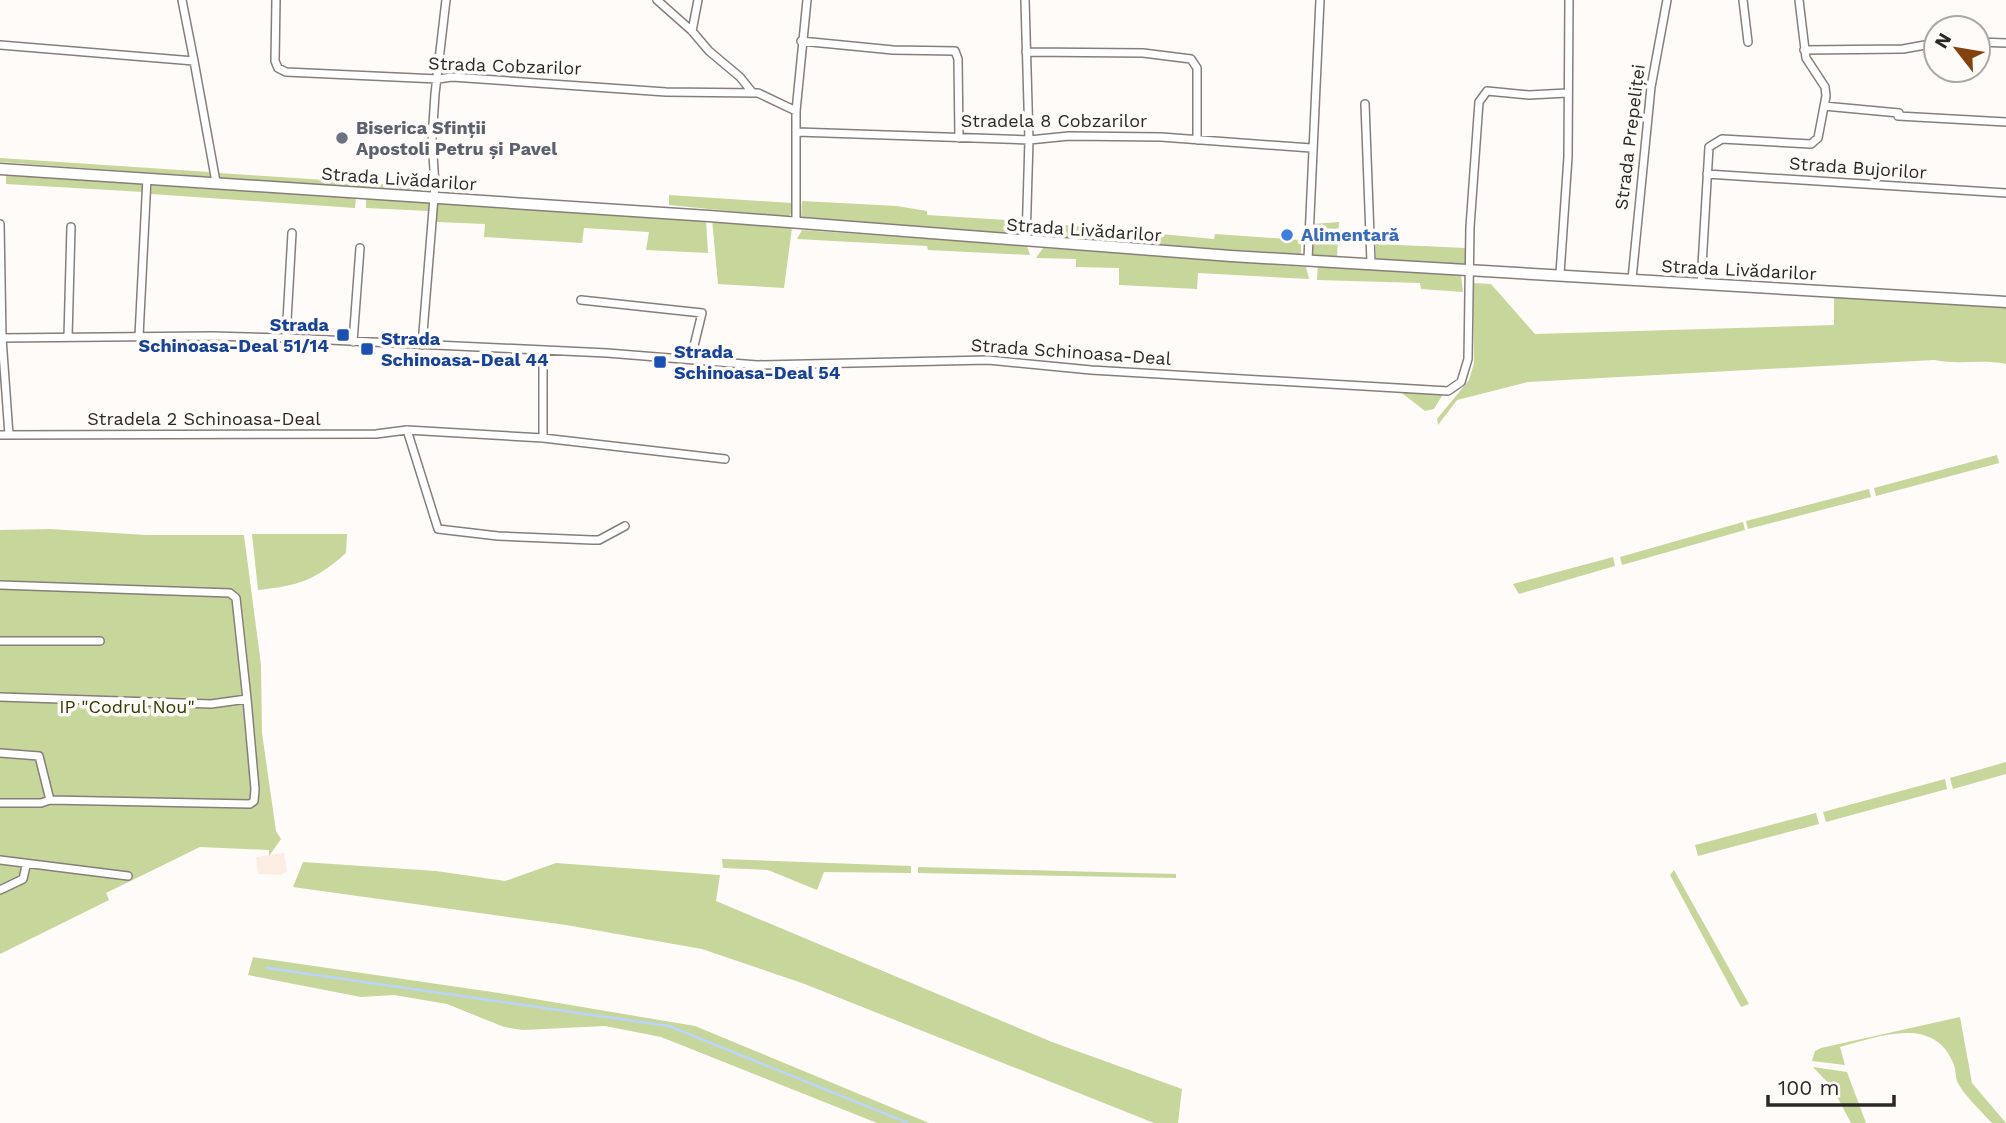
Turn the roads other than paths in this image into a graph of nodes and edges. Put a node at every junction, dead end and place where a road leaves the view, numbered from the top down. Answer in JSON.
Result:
{"nodes":[{"id":1,"x":182,"y":0,"type":"edge"},
{"id":2,"x":276,"y":0,"type":"edge"},
{"id":3,"x":446,"y":0,"type":"edge"},
{"id":4,"x":657,"y":0,"type":"edge"},
{"id":5,"x":698,"y":0,"type":"edge"},
{"id":6,"x":807,"y":0,"type":"edge"},
{"id":7,"x":1024,"y":0,"type":"edge"},
{"id":8,"x":1320,"y":0,"type":"edge"},
{"id":9,"x":1569,"y":0,"type":"edge"},
{"id":10,"x":1667,"y":0,"type":"edge"},
{"id":11,"x":1743,"y":0,"type":"edge"},
{"id":12,"x":1800,"y":0,"type":"edge"},
{"id":13,"x":692,"y":31,"type":"junction"},
{"id":14,"x":801,"y":41,"type":"junction"},
{"id":15,"x":1748,"y":42,"type":"dead end"},
{"id":16,"x":0,"y":45,"type":"edge"},
{"id":17,"x":1922,"y":46,"type":"edge"},
{"id":18,"x":1804,"y":50,"type":"junction"},
{"id":19,"x":1026,"y":52,"type":"junction"},
{"id":20,"x":194,"y":61,"type":"junction"},
{"id":21,"x":438,"y":79,"type":"junction"},
{"id":22,"x":752,"y":92,"type":"junction"},
{"id":23,"x":1567,"y":93,"type":"junction"},
{"id":24,"x":1365,"y":104,"type":"dead end"},
{"id":25,"x":1824,"y":106,"type":"junction"},
{"id":26,"x":796,"y":111,"type":"junction"},
{"id":27,"x":2006,"y":122,"type":"edge"},
{"id":28,"x":797,"y":132,"type":"junction"},
{"id":29,"x":959,"y":138,"type":"junction"},
{"id":30,"x":1028,"y":140,"type":"junction"},
{"id":31,"x":1197,"y":140,"type":"junction"},
{"id":32,"x":1311,"y":148,"type":"junction"},
{"id":33,"x":0,"y":169,"type":"edge"},
{"id":34,"x":1707,"y":174,"type":"junction"},
{"id":35,"x":147,"y":178,"type":"junction"},
{"id":36,"x":216,"y":182,"type":"junction"},
{"id":37,"x":2006,"y":193,"type":"edge"},
{"id":38,"x":434,"y":197,"type":"junction"},
{"id":39,"x":796,"y":223,"type":"junction"},
{"id":40,"x":0,"y":224,"type":"edge"},
{"id":41,"x":71,"y":227,"type":"dead end"},
{"id":42,"x":292,"y":233,"type":"dead end"},
{"id":43,"x":1026,"y":241,"type":"junction"},
{"id":44,"x":359,"y":248,"type":"dead end"},
{"id":45,"x":1308,"y":259,"type":"junction"},
{"id":46,"x":1371,"y":262,"type":"junction"},
{"id":47,"x":1469,"y":269,"type":"junction"},
{"id":48,"x":1560,"y":274,"type":"junction"},
{"id":49,"x":1632,"y":279,"type":"junction"},
{"id":50,"x":1701,"y":283,"type":"junction"},
{"id":51,"x":581,"y":300,"type":"dead end"},
{"id":52,"x":2006,"y":302,"type":"edge"},
{"id":53,"x":139,"y":336,"type":"junction"},
{"id":54,"x":68,"y":337,"type":"junction"},
{"id":55,"x":1,"y":338,"type":"edge"},
{"id":56,"x":286,"y":338,"type":"junction"},
{"id":57,"x":353,"y":342,"type":"junction"},
{"id":58,"x":422,"y":345,"type":"junction"},
{"id":59,"x":543,"y":351,"type":"junction"},
{"id":60,"x":691,"y":358,"type":"junction"},
{"id":61,"x":407,"y":430,"type":"junction"},
{"id":62,"x":0,"y":435,"type":"edge"},
{"id":63,"x":9,"y":435,"type":"junction"},
{"id":64,"x":542,"y":438,"type":"junction"},
{"id":65,"x":725,"y":459,"type":"dead end"},
{"id":66,"x":625,"y":526,"type":"dead end"},
{"id":67,"x":0,"y":585,"type":"edge"},
{"id":68,"x":0,"y":640,"type":"edge"},
{"id":69,"x":100,"y":642,"type":"dead end"},
{"id":70,"x":0,"y":697,"type":"edge"},
{"id":71,"x":247,"y":699,"type":"junction"},
{"id":72,"x":0,"y":753,"type":"edge"},
{"id":73,"x":50,"y":800,"type":"junction"},
{"id":74,"x":0,"y":803,"type":"edge"},
{"id":75,"x":0,"y":860,"type":"edge"},
{"id":76,"x":26,"y":866,"type":"junction"},
{"id":77,"x":128,"y":876,"type":"dead end"},
{"id":78,"x":0,"y":890,"type":"edge"}],
"edges":[{"from":1,"to":20,"type":"street"},
{"from":2,"to":21,"type":"street","name":"Strada Cobzarilor"},
{"from":3,"to":21,"type":"street"},
{"from":4,"to":13,"type":"street"},
{"from":5,"to":13,"type":"street"},
{"from":6,"to":14,"type":"street"},
{"from":7,"to":19,"type":"street"},
{"from":8,"to":32,"type":"street"},
{"from":9,"to":23,"type":"street"},
{"from":10,"to":49,"type":"street","name":"Strada Prepeliței"},
{"from":11,"to":15,"type":"street"},
{"from":12,"to":18,"type":"street"},
{"from":13,"to":22,"type":"street"},
{"from":14,"to":26,"type":"street"},
{"from":14,"to":29,"type":"street"},
{"from":16,"to":20,"type":"street"},
{"from":17,"to":18,"type":"street"},
{"from":18,"to":25,"type":"street"},
{"from":19,"to":30,"type":"street"},
{"from":19,"to":31,"type":"street"},
{"from":20,"to":36,"type":"street"},
{"from":21,"to":22,"type":"street","name":"Strada Cobzarilor"},
{"from":21,"to":38,"type":"street"},
{"from":22,"to":26,"type":"street","name":"Strada Cobzarilor"},
{"from":23,"to":47,"type":"street"},
{"from":23,"to":48,"type":"street"},
{"from":24,"to":46,"type":"street"},
{"from":25,"to":27,"type":"street"},
{"from":25,"to":34,"type":"street"},
{"from":26,"to":28,"type":"street"},
{"from":28,"to":29,"type":"street","name":"Stradela 8 Cobzarilor"},
{"from":28,"to":39,"type":"street"},
{"from":29,"to":30,"type":"street","name":"Stradela 8 Cobzarilor"},
{"from":30,"to":31,"type":"street","name":"Stradela 8 Cobzarilor"},
{"from":30,"to":43,"type":"street"},
{"from":31,"to":32,"type":"street","name":"Stradela 8 Cobzarilor"},
{"from":32,"to":45,"type":"street"},
{"from":33,"to":35,"type":"street","name":"Strada Livădarilor"},
{"from":34,"to":37,"type":"street","name":"Strada Bujorilor"},
{"from":34,"to":50,"type":"street"},
{"from":35,"to":36,"type":"street","name":"Strada Livădarilor"},
{"from":35,"to":53,"type":"street"},
{"from":36,"to":38,"type":"street","name":"Strada Livădarilor"},
{"from":38,"to":39,"type":"street","name":"Strada Livădarilor"},
{"from":38,"to":58,"type":"street"},
{"from":39,"to":43,"type":"street","name":"Strada Livădarilor"},
{"from":40,"to":55,"type":"street"},
{"from":41,"to":54,"type":"street"},
{"from":42,"to":56,"type":"street"},
{"from":43,"to":45,"type":"street","name":"Strada Livădarilor"},
{"from":44,"to":57,"type":"street"},
{"from":45,"to":46,"type":"street","name":"Strada Livădarilor"},
{"from":46,"to":47,"type":"street","name":"Strada Livădarilor"},
{"from":47,"to":48,"type":"street","name":"Strada Livădarilor"},
{"from":47,"to":60,"type":"street","name":"Strada Schinoasa-Deal"},
{"from":48,"to":49,"type":"street","name":"Strada Livădarilor"},
{"from":49,"to":50,"type":"street","name":"Strada Livădarilor"},
{"from":50,"to":52,"type":"street","name":"Strada Livădarilor"},
{"from":51,"to":60,"type":"street"},
{"from":53,"to":54,"type":"street","name":"Strada Schinoasa-Deal"},
{"from":53,"to":56,"type":"street","name":"Strada Schinoasa-Deal"},
{"from":54,"to":55,"type":"street","name":"Strada Schinoasa-Deal"},
{"from":55,"to":63,"type":"street"},
{"from":56,"to":57,"type":"street","name":"Strada Schinoasa-Deal"},
{"from":57,"to":58,"type":"street","name":"Strada Schinoasa-Deal"},
{"from":58,"to":59,"type":"street","name":"Strada Schinoasa-Deal"},
{"from":59,"to":60,"type":"street","name":"Strada Schinoasa-Deal"},
{"from":59,"to":64,"type":"street"},
{"from":61,"to":63,"type":"street","name":"Stradela 2 Schinoasa-Deal"},
{"from":61,"to":64,"type":"street","name":"Stradela 2 Schinoasa-Deal"},
{"from":61,"to":66,"type":"street"},
{"from":62,"to":63,"type":"street","name":"Stradela 2 Schinoasa-Deal"},
{"from":64,"to":65,"type":"street","name":"Stradela 2 Schinoasa-Deal"},
{"from":67,"to":71,"type":"street"},
{"from":68,"to":69,"type":"street"},
{"from":70,"to":71,"type":"street"},
{"from":71,"to":73,"type":"street"},
{"from":72,"to":73,"type":"street"},
{"from":73,"to":74,"type":"street"},
{"from":75,"to":76,"type":"street"},
{"from":76,"to":77,"type":"street"},
{"from":76,"to":78,"type":"street"}]}
